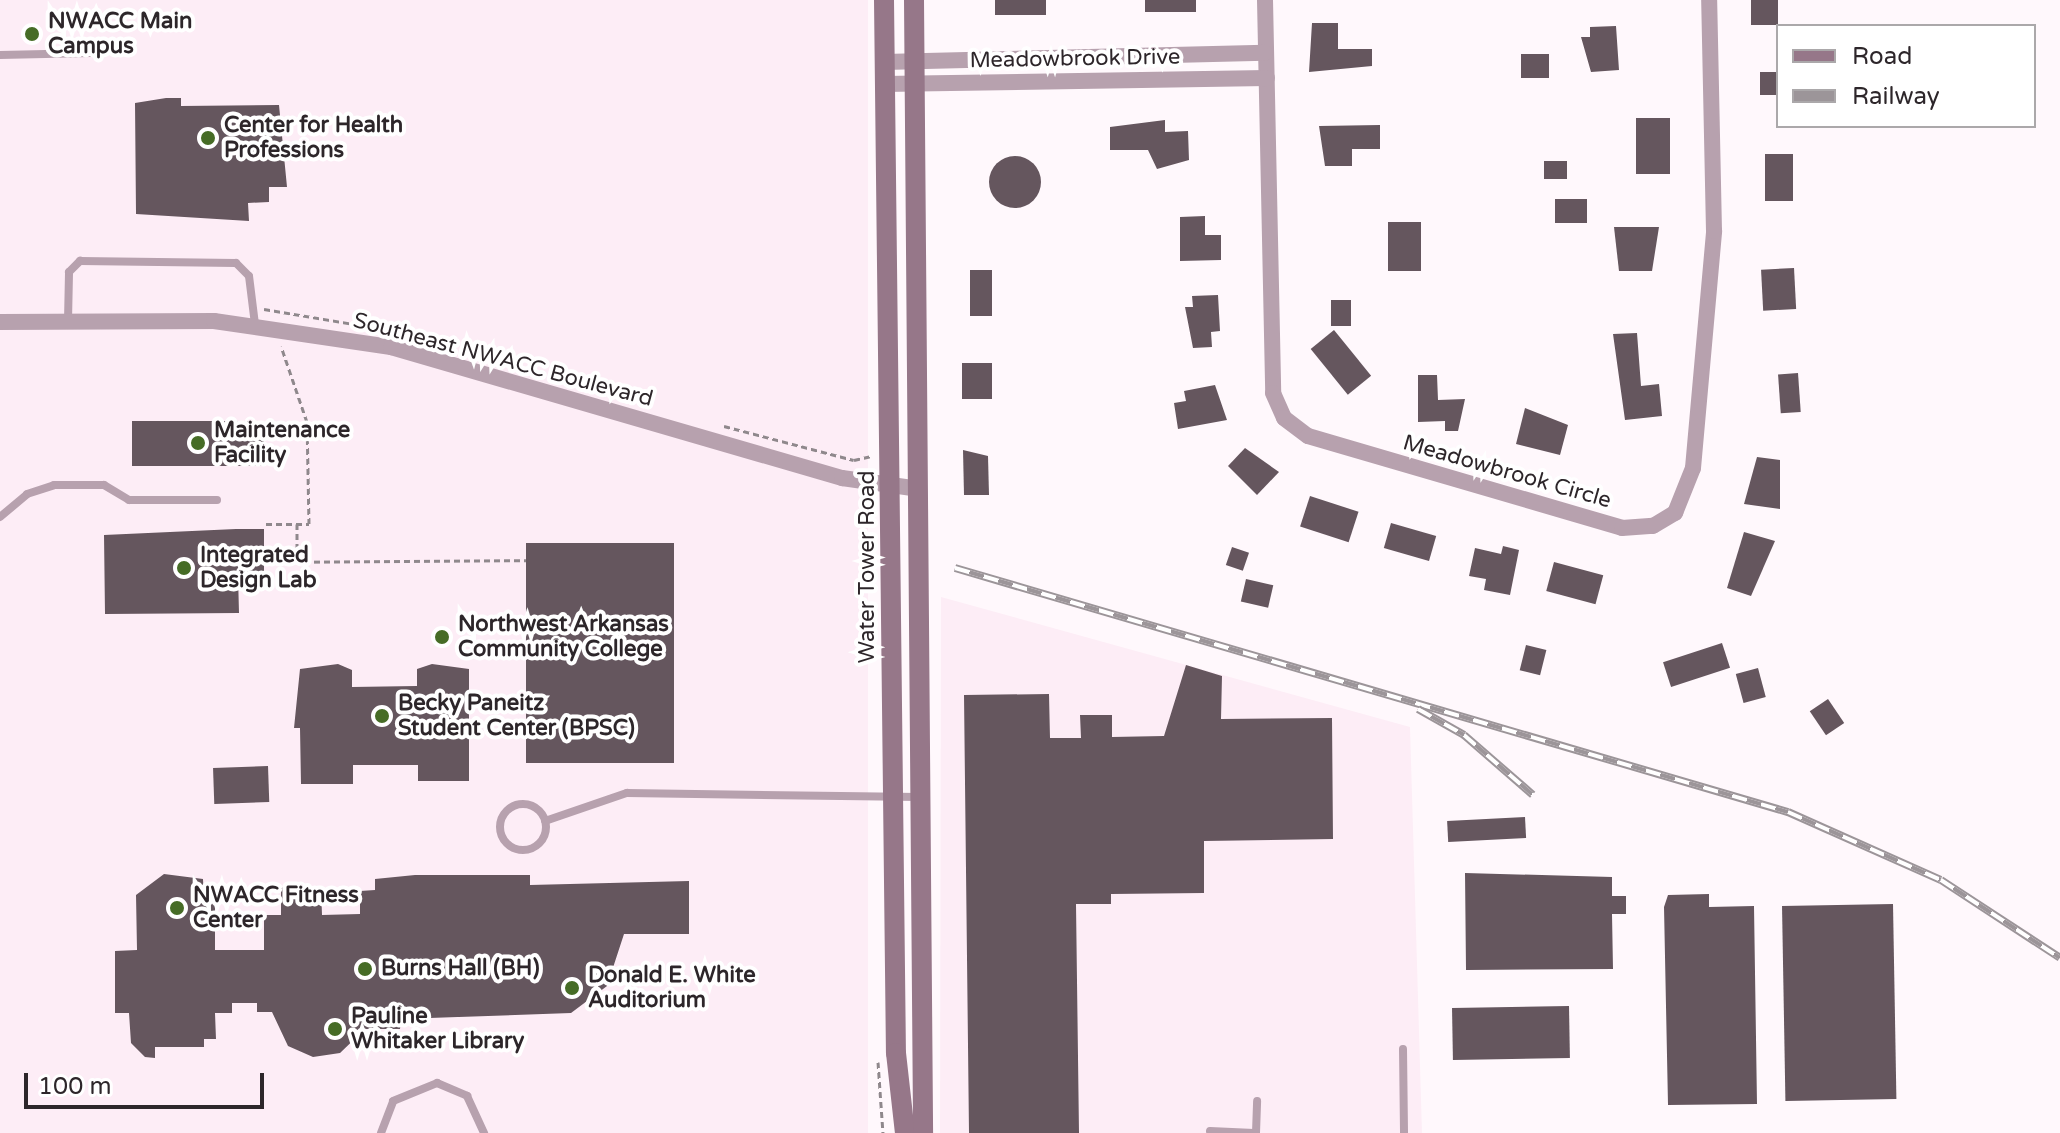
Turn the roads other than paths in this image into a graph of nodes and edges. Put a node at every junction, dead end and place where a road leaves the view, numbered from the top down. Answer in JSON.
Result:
{"nodes":[{"id":1,"x":884,"y":0,"type":"edge"},
{"id":2,"x":914,"y":0,"type":"edge"},
{"id":3,"x":1265,"y":0,"type":"edge"},
{"id":4,"x":1709,"y":0,"type":"edge"},
{"id":5,"x":91,"y":53,"type":"dead end"},
{"id":6,"x":1265,"y":53,"type":"junction"},
{"id":7,"x":0,"y":55,"type":"edge"},
{"id":8,"x":915,"y":61,"type":"junction"},
{"id":9,"x":884,"y":62,"type":"junction"},
{"id":10,"x":1267,"y":78,"type":"junction"},
{"id":11,"x":884,"y":84,"type":"junction"},
{"id":12,"x":915,"y":84,"type":"junction"},
{"id":13,"x":68,"y":321,"type":"junction"},
{"id":14,"x":0,"y":322,"type":"edge"},
{"id":15,"x":255,"y":324,"type":"junction"},
{"id":16,"x":892,"y":485,"type":"junction"},
{"id":17,"x":919,"y":489,"type":"junction"},
{"id":18,"x":217,"y":500,"type":"dead end"},
{"id":19,"x":0,"y":517,"type":"edge"},
{"id":20,"x":894,"y":796,"type":"junction"},
{"id":21,"x":923,"y":797,"type":"junction"},
{"id":22,"x":545,"y":821,"type":"junction"},
{"id":23,"x":1403,"y":1049,"type":"dead end"},
{"id":24,"x":1257,"y":1101,"type":"dead end"},
{"id":25,"x":1210,"y":1131,"type":"dead end"},
{"id":26,"x":381,"y":1133,"type":"edge"},
{"id":27,"x":484,"y":1133,"type":"edge"},
{"id":28,"x":905,"y":1133,"type":"edge"},
{"id":29,"x":923,"y":1133,"type":"edge"},
{"id":30,"x":1255,"y":1133,"type":"edge"},
{"id":31,"x":1404,"y":1133,"type":"edge"}],
"edges":[{"from":1,"to":9,"type":"street","name":"Water Tower Road"},
{"from":2,"to":8,"type":"street"},
{"from":3,"to":6,"type":"street","name":"Meadowbrook Circle"},
{"from":4,"to":10,"type":"street","name":"Meadowbrook Circle"},
{"from":5,"to":7,"type":"lane"},
{"from":6,"to":8,"type":"street","name":"Meadowbrook Drive"},
{"from":6,"to":10,"type":"street","name":"Meadowbrook Circle"},
{"from":8,"to":9,"type":"street","name":"Meadowbrook Drive"},
{"from":8,"to":12,"type":"street"},
{"from":9,"to":11,"type":"street","name":"Water Tower Road"},
{"from":10,"to":12,"type":"street","name":"Meadowbrook Drive"},
{"from":11,"to":12,"type":"street","name":"Meadowbrook Drive"},
{"from":11,"to":16,"type":"street","name":"Water Tower Road"},
{"from":12,"to":17,"type":"street"},
{"from":13,"to":14,"type":"street","name":"Southeast NWACC Boulevard"},
{"from":13,"to":15,"type":"street","name":"Southeast NWACC Boulevard"},
{"from":13,"to":15,"type":"lane"},
{"from":15,"to":16,"type":"street","name":"Southeast NWACC Boulevard"},
{"from":16,"to":17,"type":"street","name":"Southeast NWACC Boulevard"},
{"from":16,"to":20,"type":"street","name":"Water Tower Road"},
{"from":17,"to":21,"type":"street"},
{"from":18,"to":19,"type":"lane"},
{"from":20,"to":21,"type":"lane"},
{"from":20,"to":22,"type":"lane"},
{"from":20,"to":28,"type":"street","name":"Water Tower Road"},
{"from":21,"to":29,"type":"street"},
{"from":22,"to":22,"type":"lane"},
{"from":23,"to":31,"type":"lane"},
{"from":24,"to":30,"type":"lane"},
{"from":25,"to":30,"type":"lane"},
{"from":26,"to":27,"type":"lane"}]}
